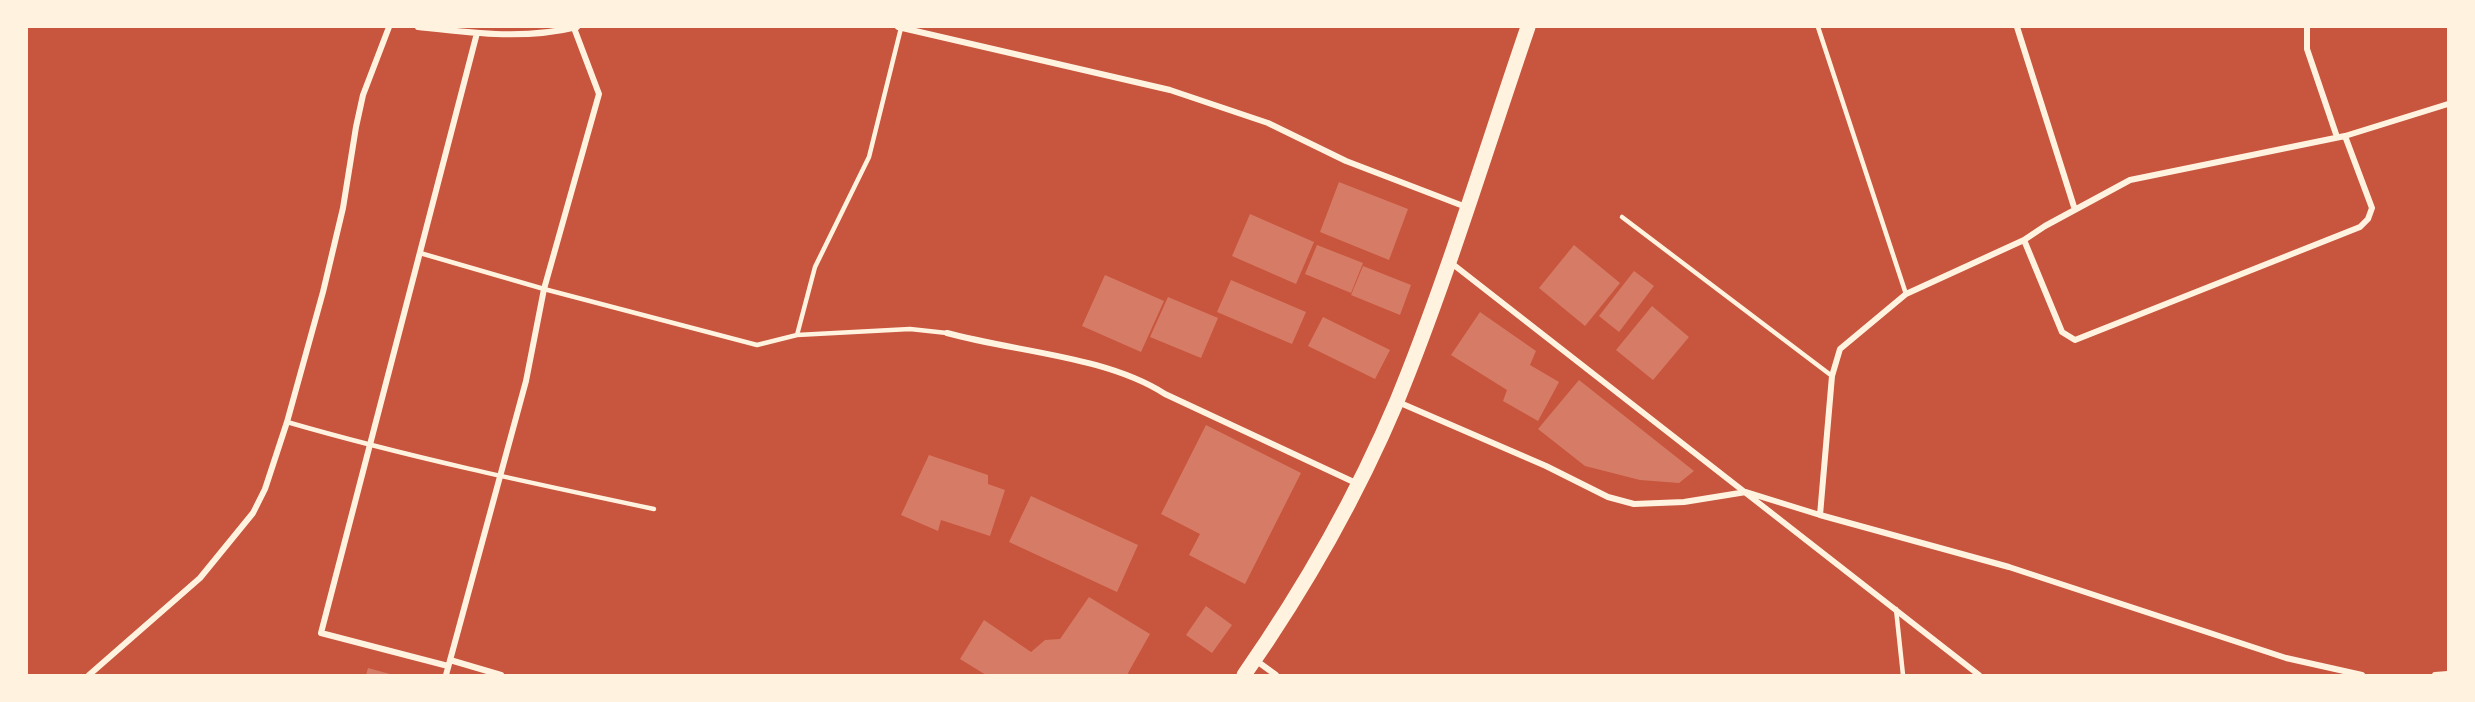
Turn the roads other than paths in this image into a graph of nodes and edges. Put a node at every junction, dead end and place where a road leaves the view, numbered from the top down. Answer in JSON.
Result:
{"nodes":[{"id":1,"x":389,"y":27,"type":"edge"},
{"id":2,"x":418,"y":27,"type":"edge"},
{"id":3,"x":576,"y":27,"type":"edge"},
{"id":4,"x":900,"y":27,"type":"edge"},
{"id":5,"x":1528,"y":27,"type":"edge"},
{"id":6,"x":1818,"y":27,"type":"edge"},
{"id":7,"x":2017,"y":27,"type":"edge"},
{"id":8,"x":2307,"y":27,"type":"edge"},
{"id":9,"x":477,"y":33,"type":"junction"},
{"id":10,"x":2448,"y":104,"type":"edge"},
{"id":11,"x":2345,"y":136,"type":"junction"},
{"id":12,"x":2337,"y":137,"type":"junction"},
{"id":13,"x":1466,"y":207,"type":"junction"},
{"id":14,"x":2075,"y":210,"type":"junction"},
{"id":15,"x":1622,"y":217,"type":"dead end"},
{"id":16,"x":2024,"y":240,"type":"junction"},
{"id":17,"x":420,"y":253,"type":"junction"},
{"id":18,"x":1449,"y":260,"type":"junction"},
{"id":19,"x":544,"y":289,"type":"junction"},
{"id":20,"x":1906,"y":294,"type":"junction"},
{"id":21,"x":947,"y":333,"type":"joint"},
{"id":22,"x":797,"y":335,"type":"junction"},
{"id":23,"x":1832,"y":376,"type":"junction"},
{"id":24,"x":1397,"y":401,"type":"junction"},
{"id":25,"x":287,"y":422,"type":"junction"},
{"id":26,"x":370,"y":446,"type":"junction"},
{"id":27,"x":500,"y":476,"type":"junction"},
{"id":28,"x":1358,"y":484,"type":"junction"},
{"id":29,"x":1746,"y":492,"type":"junction"},
{"id":30,"x":654,"y":509,"type":"dead end"},
{"id":31,"x":1820,"y":515,"type":"junction"},
{"id":32,"x":1896,"y":609,"type":"junction"},
{"id":33,"x":1254,"y":659,"type":"junction"},
{"id":34,"x":449,"y":663,"type":"junction"},
{"id":35,"x":2448,"y":674,"type":"edge"},
{"id":36,"x":89,"y":675,"type":"edge"},
{"id":37,"x":446,"y":675,"type":"edge"},
{"id":38,"x":501,"y":675,"type":"edge"},
{"id":39,"x":1244,"y":675,"type":"edge"},
{"id":40,"x":1276,"y":675,"type":"edge"},
{"id":41,"x":1903,"y":675,"type":"edge"},
{"id":42,"x":1980,"y":675,"type":"edge"},
{"id":43,"x":2362,"y":675,"type":"edge"},
{"id":44,"x":2435,"y":675,"type":"edge"}],
"edges":[{"from":1,"to":25,"type":"street"},
{"from":2,"to":9,"type":"street"},
{"from":3,"to":9,"type":"street"},
{"from":3,"to":19,"type":"street"},
{"from":4,"to":13,"type":"street"},
{"from":4,"to":22,"type":"lane"},
{"from":5,"to":13,"type":"main road"},
{"from":6,"to":20,"type":"lane"},
{"from":7,"to":14,"type":"street"},
{"from":8,"to":12,"type":"street"},
{"from":9,"to":17,"type":"street"},
{"from":10,"to":11,"type":"street"},
{"from":11,"to":12,"type":"street"},
{"from":11,"to":16,"type":"street"},
{"from":12,"to":14,"type":"street"},
{"from":13,"to":18,"type":"main road"},
{"from":14,"to":16,"type":"street"},
{"from":15,"to":23,"type":"lane"},
{"from":16,"to":20,"type":"street"},
{"from":17,"to":19,"type":"lane"},
{"from":17,"to":26,"type":"street"},
{"from":18,"to":24,"type":"main road"},
{"from":18,"to":29,"type":"street"},
{"from":19,"to":22,"type":"lane"},
{"from":19,"to":27,"type":"street"},
{"from":20,"to":23,"type":"street"},
{"from":21,"to":22,"type":"lane"},
{"from":21,"to":28,"type":"street"},
{"from":23,"to":31,"type":"street"},
{"from":24,"to":28,"type":"main road"},
{"from":24,"to":29,"type":"street"},
{"from":25,"to":26,"type":"lane"},
{"from":25,"to":36,"type":"street"},
{"from":26,"to":27,"type":"lane"},
{"from":26,"to":34,"type":"street"},
{"from":27,"to":30,"type":"lane"},
{"from":27,"to":34,"type":"street"},
{"from":28,"to":33,"type":"main road"},
{"from":29,"to":31,"type":"street"},
{"from":29,"to":32,"type":"street"},
{"from":31,"to":43,"type":"street"},
{"from":32,"to":41,"type":"lane"},
{"from":32,"to":42,"type":"street"},
{"from":33,"to":39,"type":"main road"},
{"from":33,"to":40,"type":"street"},
{"from":34,"to":37,"type":"street"},
{"from":34,"to":38,"type":"street"},
{"from":35,"to":44,"type":"street"}]}
